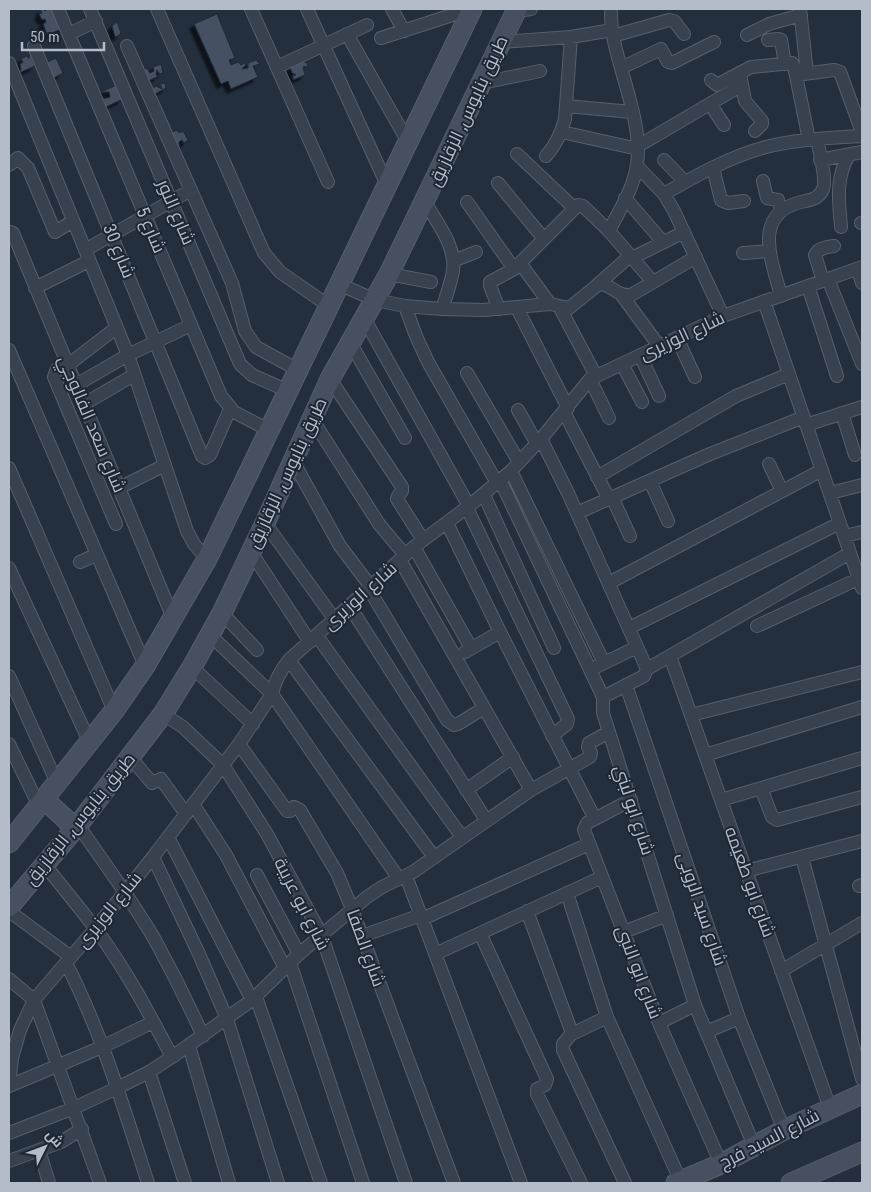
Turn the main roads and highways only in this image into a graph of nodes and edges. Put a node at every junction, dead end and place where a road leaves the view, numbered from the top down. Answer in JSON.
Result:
{"nodes":[{"id":1,"x":471,"y":9,"type":"edge"},
{"id":2,"x":521,"y":10,"type":"edge"},
{"id":3,"x":42,"y":802,"type":"junction"},
{"id":4,"x":77,"y":826,"type":"junction"},
{"id":5,"x":9,"y":841,"type":"edge"},
{"id":6,"x":9,"y":907,"type":"edge"},
{"id":7,"x":862,"y":1094,"type":"edge"},
{"id":8,"x":862,"y":1152,"type":"edge"},
{"id":9,"x":679,"y":1182,"type":"edge"},
{"id":10,"x":794,"y":1183,"type":"edge"}],
"edges":[{"from":1,"to":3,"type":"main road","name":"طريق بنايوس, الزقازيق"},
{"from":2,"to":4,"type":"main road","name":"طريق بنايوس, الزقازيق"},
{"from":3,"to":4,"type":"main road"},
{"from":3,"to":5,"type":"main road","name":"طريق بنايوس, الزقازيق"},
{"from":4,"to":6,"type":"main road","name":"طريق بنايوس, الزقازيق"},
{"from":7,"to":9,"type":"main road","name":"شارع السيد فرج"},
{"from":8,"to":10,"type":"main road"}]}
